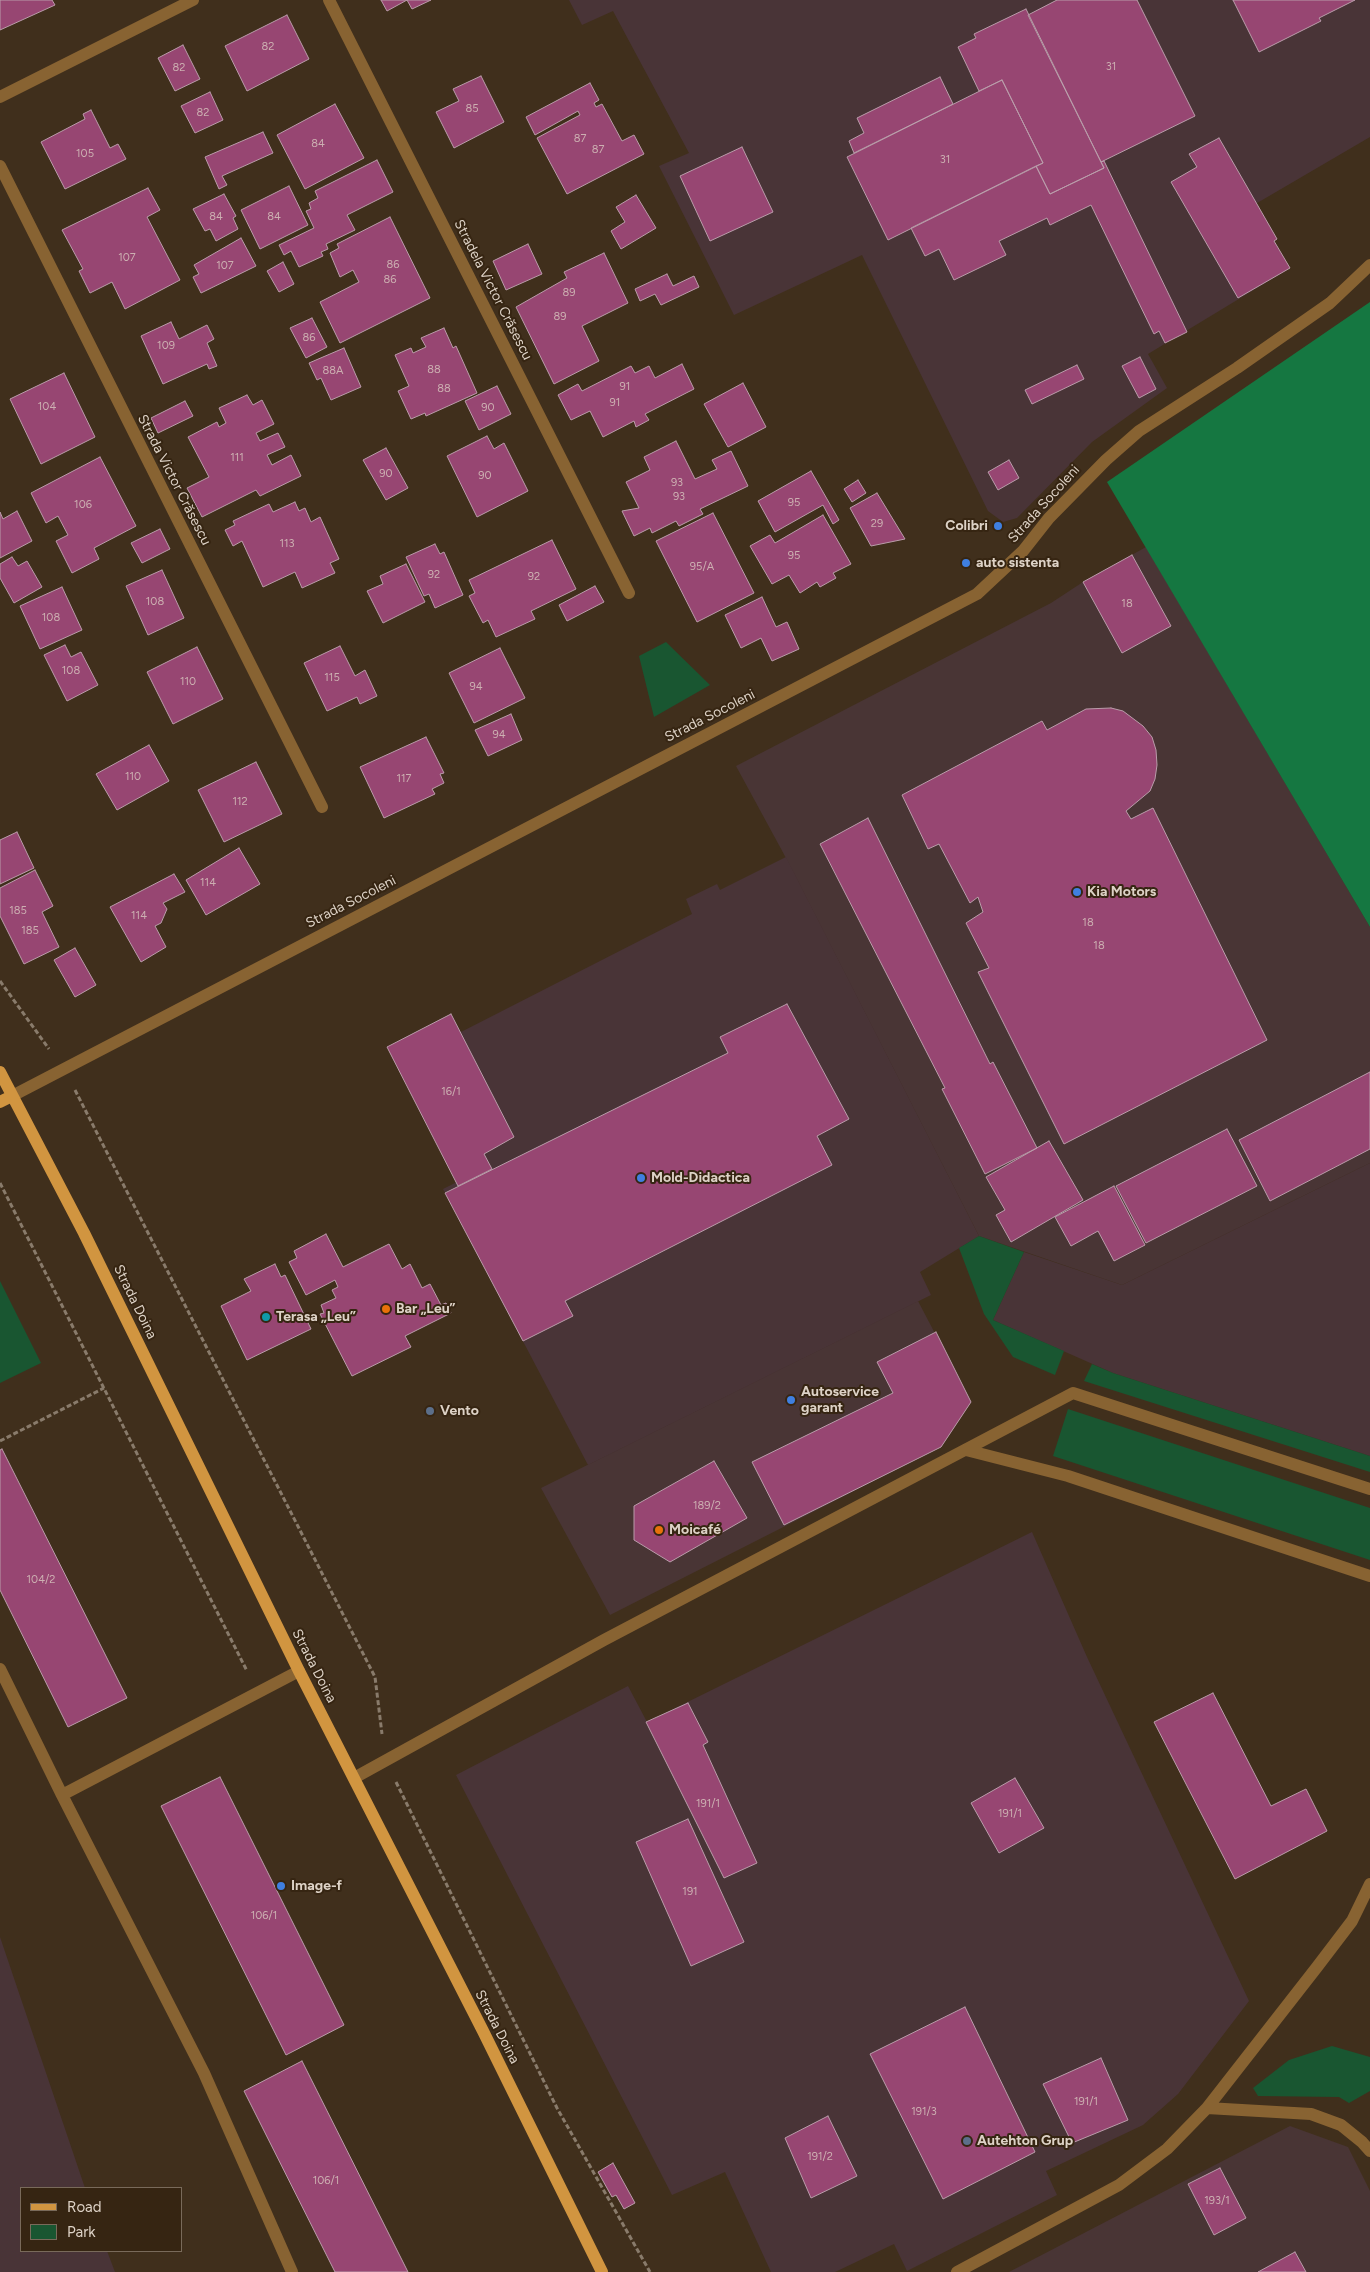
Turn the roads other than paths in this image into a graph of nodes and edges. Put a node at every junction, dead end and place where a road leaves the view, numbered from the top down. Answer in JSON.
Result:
{"nodes":[{"id":1,"x":193,"y":0,"type":"edge"},
{"id":2,"x":329,"y":0,"type":"edge"},
{"id":3,"x":0,"y":97,"type":"edge"},
{"id":4,"x":0,"y":166,"type":"edge"},
{"id":5,"x":1370,"y":265,"type":"edge"},
{"id":6,"x":630,"y":593,"type":"dead end"},
{"id":7,"x":322,"y":807,"type":"dead end"},
{"id":8,"x":0,"y":1072,"type":"edge"},
{"id":9,"x":12,"y":1096,"type":"junction"},
{"id":10,"x":0,"y":1102,"type":"edge"},
{"id":11,"x":966,"y":1450,"type":"junction"},
{"id":12,"x":1370,"y":1489,"type":"edge"},
{"id":13,"x":1370,"y":1576,"type":"edge"},
{"id":14,"x":0,"y":1669,"type":"edge"},
{"id":15,"x":299,"y":1671,"type":"junction"},
{"id":16,"x":354,"y":1778,"type":"junction"},
{"id":17,"x":62,"y":1795,"type":"junction"},
{"id":18,"x":1370,"y":1884,"type":"edge"},
{"id":19,"x":1206,"y":2108,"type":"junction"},
{"id":20,"x":1370,"y":2151,"type":"edge"},
{"id":21,"x":292,"y":2272,"type":"edge"},
{"id":22,"x":602,"y":2272,"type":"edge"},
{"id":23,"x":957,"y":2272,"type":"edge"}],
"edges":[{"from":1,"to":3,"type":"street"},
{"from":2,"to":6,"type":"street","name":"Stradela Victor Crăsescu"},
{"from":4,"to":7,"type":"street","name":"Strada Victor Crăsescu"},
{"from":5,"to":9,"type":"street","name":"Strada Socoleni"},
{"from":8,"to":9,"type":"main road","name":"Strada Doina"},
{"from":9,"to":10,"type":"main road","name":"Strada Socoleni"},
{"from":9,"to":15,"type":"main road","name":"Strada Doina"},
{"from":11,"to":12,"type":"street"},
{"from":11,"to":13,"type":"street"},
{"from":11,"to":16,"type":"street"},
{"from":14,"to":17,"type":"street"},
{"from":15,"to":16,"type":"main road","name":"Strada Doina"},
{"from":15,"to":17,"type":"street"},
{"from":16,"to":22,"type":"main road","name":"Strada Doina"},
{"from":17,"to":21,"type":"street"},
{"from":18,"to":19,"type":"street"},
{"from":19,"to":20,"type":"street"},
{"from":19,"to":23,"type":"street"}]}
